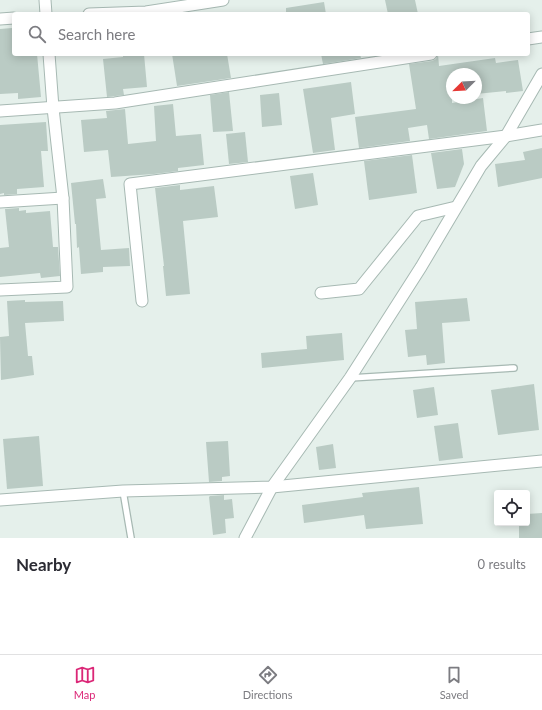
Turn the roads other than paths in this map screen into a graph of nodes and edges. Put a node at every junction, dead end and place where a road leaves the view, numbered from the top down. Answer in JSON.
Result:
{"nodes":[{"id":1,"x":45,"y":0,"type":"edge"},
{"id":2,"x":224,"y":0,"type":"edge"},
{"id":3,"x":46,"y":12,"type":"edge"},
{"id":4,"x":146,"y":12,"type":"edge"},
{"id":5,"x":12,"y":18,"type":"edge"},
{"id":6,"x":0,"y":19,"type":"edge"},
{"id":7,"x":542,"y":37,"type":"edge"},
{"id":8,"x":530,"y":39,"type":"edge"},
{"id":9,"x":49,"y":56,"type":"edge"},
{"id":10,"x":418,"y":56,"type":"edge"},
{"id":11,"x":542,"y":74,"type":"edge"},
{"id":12,"x":53,"y":108,"type":"junction"},
{"id":13,"x":0,"y":111,"type":"edge"},
{"id":14,"x":542,"y":130,"type":"edge"},
{"id":15,"x":506,"y":136,"type":"junction"},
{"id":16,"x":63,"y":198,"type":"junction"},
{"id":17,"x":0,"y":202,"type":"edge"},
{"id":18,"x":456,"y":206,"type":"junction"},
{"id":19,"x":0,"y":290,"type":"edge"},
{"id":20,"x":321,"y":293,"type":"dead end"},
{"id":21,"x":142,"y":301,"type":"dead end"},
{"id":22,"x":514,"y":368,"type":"dead end"},
{"id":23,"x":350,"y":378,"type":"junction"},
{"id":24,"x":542,"y":461,"type":"edge"},
{"id":25,"x":272,"y":487,"type":"junction"},
{"id":26,"x":123,"y":491,"type":"junction"},
{"id":27,"x":0,"y":500,"type":"edge"},
{"id":28,"x":131,"y":538,"type":"edge"},
{"id":29,"x":245,"y":538,"type":"edge"}],
"edges":[{"from":1,"to":3,"type":"street"},
{"from":2,"to":4,"type":"street"},
{"from":5,"to":6,"type":"street"},
{"from":7,"to":8,"type":"street"},
{"from":9,"to":12,"type":"street"},
{"from":10,"to":12,"type":"street"},
{"from":11,"to":15,"type":"street"},
{"from":12,"to":13,"type":"street"},
{"from":12,"to":16,"type":"street"},
{"from":14,"to":15,"type":"street"},
{"from":15,"to":18,"type":"street"},
{"from":15,"to":21,"type":"street"},
{"from":16,"to":17,"type":"street"},
{"from":16,"to":19,"type":"street"},
{"from":18,"to":20,"type":"street"},
{"from":18,"to":23,"type":"street"},
{"from":22,"to":23,"type":"lane"},
{"from":23,"to":25,"type":"street"},
{"from":24,"to":25,"type":"street"},
{"from":25,"to":26,"type":"street"},
{"from":25,"to":29,"type":"street"},
{"from":26,"to":27,"type":"street"},
{"from":26,"to":28,"type":"lane"}]}
